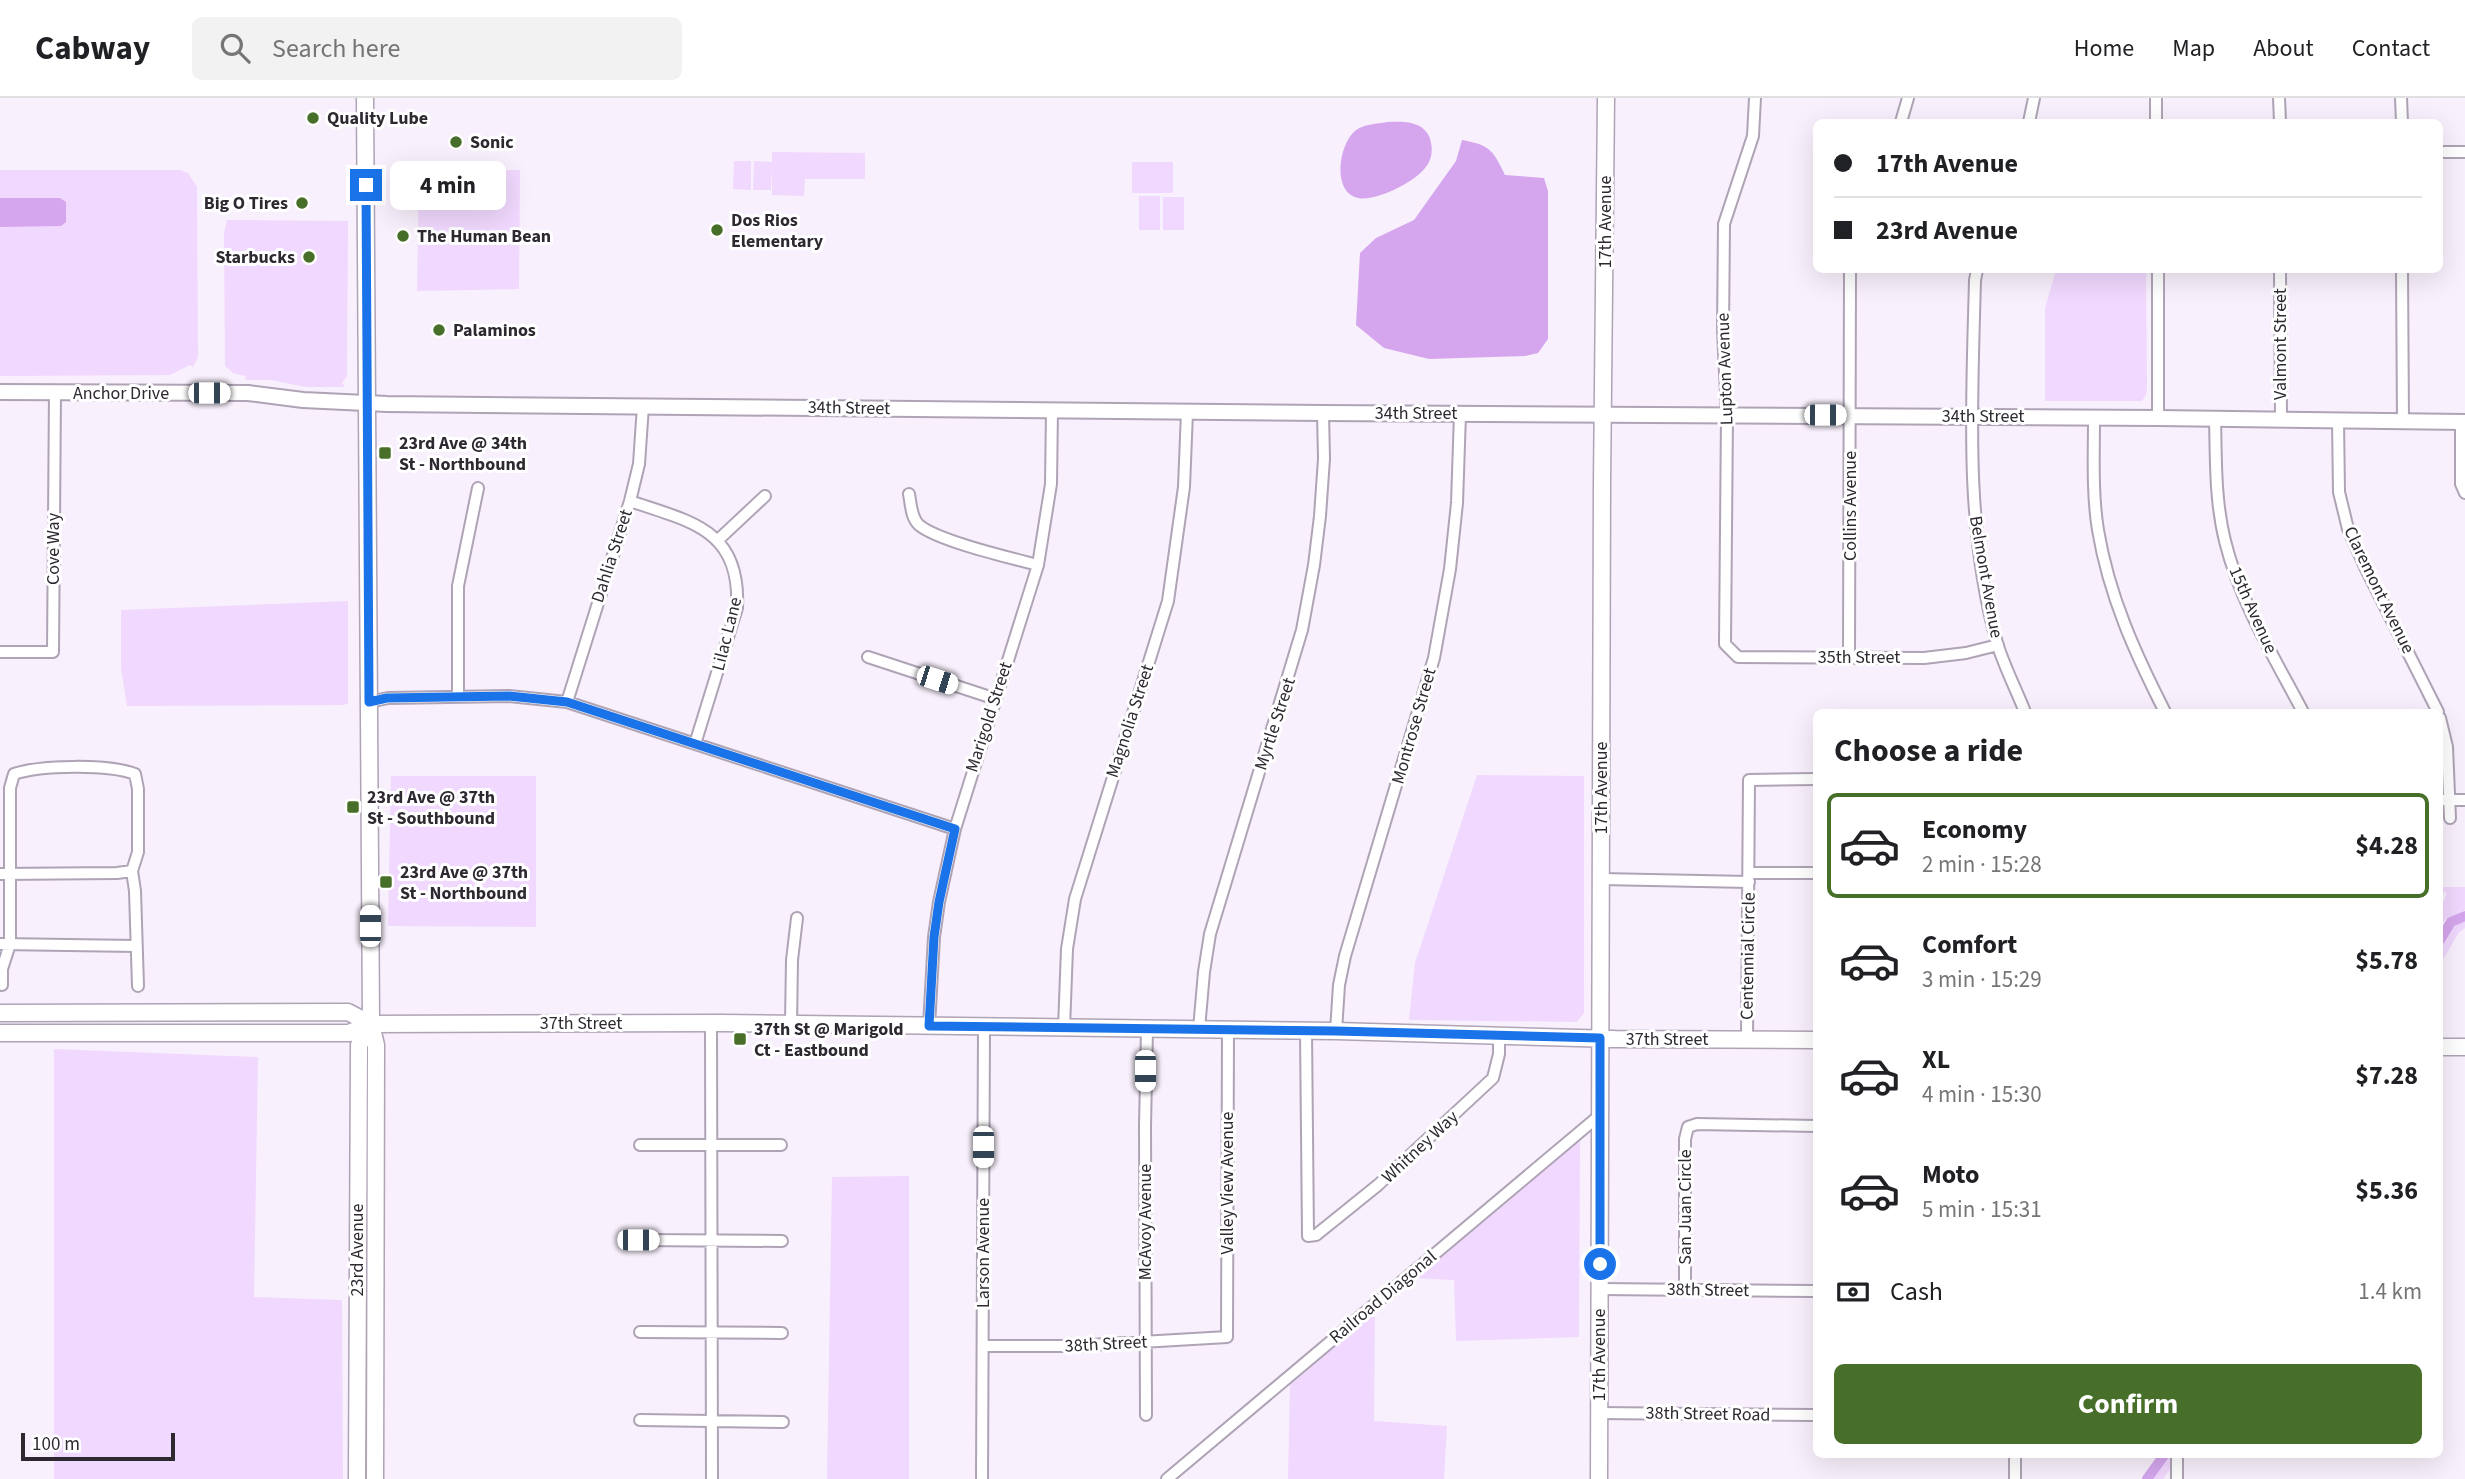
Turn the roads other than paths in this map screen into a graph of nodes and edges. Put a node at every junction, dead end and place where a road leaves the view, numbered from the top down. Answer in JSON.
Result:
{"nodes":[{"id":1,"x":365,"y":98,"type":"edge"},
{"id":2,"x":1606,"y":98,"type":"edge"},
{"id":3,"x":1755,"y":98,"type":"edge"},
{"id":4,"x":1908,"y":98,"type":"edge"},
{"id":5,"x":2034,"y":98,"type":"edge"},
{"id":6,"x":2156,"y":98,"type":"edge"},
{"id":7,"x":2279,"y":98,"type":"edge"},
{"id":8,"x":2401,"y":98,"type":"edge"},
{"id":9,"x":1901,"y":119,"type":"edge"},
{"id":10,"x":2030,"y":119,"type":"edge"},
{"id":11,"x":2156,"y":119,"type":"edge"},
{"id":12,"x":2280,"y":119,"type":"edge"},
{"id":13,"x":2402,"y":119,"type":"edge"},
{"id":14,"x":2443,"y":152,"type":"edge"},
{"id":15,"x":2465,"y":152,"type":"edge"},
{"id":16,"x":1850,"y":273,"type":"edge"},
{"id":17,"x":1976,"y":273,"type":"edge"},
{"id":18,"x":2158,"y":273,"type":"edge"},
{"id":19,"x":2280,"y":273,"type":"edge"},
{"id":20,"x":2402,"y":273,"type":"edge"},
{"id":21,"x":0,"y":392,"type":"edge"},
{"id":22,"x":55,"y":392,"type":"junction"},
{"id":23,"x":367,"y":403,"type":"junction"},
{"id":24,"x":643,"y":406,"type":"junction"},
{"id":25,"x":1052,"y":410,"type":"junction"},
{"id":26,"x":1187,"y":412,"type":"junction"},
{"id":27,"x":1323,"y":413,"type":"junction"},
{"id":28,"x":1460,"y":414,"type":"junction"},
{"id":29,"x":1602,"y":414,"type":"junction"},
{"id":30,"x":1727,"y":415,"type":"junction"},
{"id":31,"x":1850,"y":415,"type":"junction"},
{"id":32,"x":1971,"y":416,"type":"junction"},
{"id":33,"x":2094,"y":417,"type":"junction"},
{"id":34,"x":2158,"y":418,"type":"junction"},
{"id":35,"x":2215,"y":418,"type":"junction"},
{"id":36,"x":2281,"y":419,"type":"junction"},
{"id":37,"x":2338,"y":420,"type":"junction"},
{"id":38,"x":2403,"y":421,"type":"junction"},
{"id":39,"x":2463,"y":422,"type":"edge"},
{"id":40,"x":478,"y":488,"type":"dead end"},
{"id":41,"x":2465,"y":493,"type":"edge"},
{"id":42,"x":909,"y":494,"type":"dead end"},
{"id":43,"x":765,"y":496,"type":"dead end"},
{"id":44,"x":630,"y":501,"type":"junction"},
{"id":45,"x":718,"y":540,"type":"junction"},
{"id":46,"x":1038,"y":565,"type":"junction"},
{"id":47,"x":1725,"y":644,"type":"joint"},
{"id":48,"x":1998,"y":645,"type":"junction"},
{"id":49,"x":0,"y":652,"type":"edge"},
{"id":50,"x":868,"y":657,"type":"dead end"},
{"id":51,"x":1849,"y":658,"type":"junction"},
{"id":52,"x":458,"y":697,"type":"junction"},
{"id":53,"x":996,"y":699,"type":"junction"},
{"id":54,"x":369,"y":702,"type":"junction"},
{"id":55,"x":567,"y":702,"type":"junction"},
{"id":56,"x":2024,"y":709,"type":"edge"},
{"id":57,"x":2164,"y":709,"type":"edge"},
{"id":58,"x":2301,"y":709,"type":"edge"},
{"id":59,"x":2436,"y":709,"type":"edge"},
{"id":60,"x":2443,"y":730,"type":"edge"},
{"id":61,"x":695,"y":744,"type":"junction"},
{"id":62,"x":1813,"y":779,"type":"edge"},
{"id":63,"x":2444,"y":800,"type":"edge"},
{"id":64,"x":2465,"y":800,"type":"edge"},
{"id":65,"x":2450,"y":818,"type":"dead end"},
{"id":66,"x":955,"y":829,"type":"junction"},
{"id":67,"x":132,"y":871,"type":"junction"},
{"id":68,"x":1813,"y":873,"type":"edge"},
{"id":69,"x":5,"y":874,"type":"edge"},
{"id":70,"x":1749,"y":877,"type":"junction"},
{"id":71,"x":1601,"y":879,"type":"junction"},
{"id":72,"x":797,"y":918,"type":"dead end"},
{"id":73,"x":5,"y":944,"type":"edge"},
{"id":74,"x":136,"y":946,"type":"junction"},
{"id":75,"x":2,"y":985,"type":"dead end"},
{"id":76,"x":138,"y":986,"type":"dead end"},
{"id":77,"x":0,"y":1013,"type":"edge"},
{"id":78,"x":71,"y":1013,"type":"junction"},
{"id":79,"x":711,"y":1023,"type":"junction"},
{"id":80,"x":371,"y":1024,"type":"junction"},
{"id":81,"x":791,"y":1024,"type":"junction"},
{"id":82,"x":929,"y":1026,"type":"junction"},
{"id":83,"x":984,"y":1027,"type":"junction"},
{"id":84,"x":1064,"y":1028,"type":"junction"},
{"id":85,"x":1147,"y":1029,"type":"junction"},
{"id":86,"x":1199,"y":1029,"type":"junction"},
{"id":87,"x":1228,"y":1029,"type":"junction"},
{"id":88,"x":1306,"y":1031,"type":"junction"},
{"id":89,"x":1336,"y":1031,"type":"junction"},
{"id":90,"x":0,"y":1033,"type":"edge"},
{"id":91,"x":71,"y":1033,"type":"junction"},
{"id":92,"x":1499,"y":1035,"type":"junction"},
{"id":93,"x":1600,"y":1038,"type":"junction"},
{"id":94,"x":1747,"y":1039,"type":"junction"},
{"id":95,"x":1813,"y":1040,"type":"edge"},
{"id":96,"x":2443,"y":1047,"type":"edge"},
{"id":97,"x":2465,"y":1047,"type":"edge"},
{"id":98,"x":1600,"y":1115,"type":"junction"},
{"id":99,"x":1813,"y":1126,"type":"edge"},
{"id":100,"x":640,"y":1145,"type":"dead end"},
{"id":101,"x":781,"y":1145,"type":"dead end"},
{"id":102,"x":711,"y":1146,"type":"junction"},
{"id":103,"x":638,"y":1240,"type":"dead end"},
{"id":104,"x":712,"y":1241,"type":"junction"},
{"id":105,"x":782,"y":1241,"type":"dead end"},
{"id":106,"x":1600,"y":1289,"type":"junction"},
{"id":107,"x":1685,"y":1290,"type":"junction"},
{"id":108,"x":1813,"y":1291,"type":"edge"},
{"id":109,"x":640,"y":1332,"type":"dead end"},
{"id":110,"x":711,"y":1332,"type":"junction"},
{"id":111,"x":782,"y":1333,"type":"dead end"},
{"id":112,"x":1227,"y":1336,"type":"joint"},
{"id":113,"x":1145,"y":1342,"type":"junction"},
{"id":114,"x":984,"y":1346,"type":"junction"},
{"id":115,"x":1599,"y":1413,"type":"junction"},
{"id":116,"x":1146,"y":1415,"type":"dead end"},
{"id":117,"x":1813,"y":1415,"type":"edge"},
{"id":118,"x":640,"y":1420,"type":"dead end"},
{"id":119,"x":712,"y":1421,"type":"junction"},
{"id":120,"x":783,"y":1422,"type":"dead end"},
{"id":121,"x":2015,"y":1458,"type":"edge"},
{"id":122,"x":2177,"y":1458,"type":"edge"},
{"id":123,"x":357,"y":1479,"type":"edge"},
{"id":124,"x":375,"y":1479,"type":"edge"},
{"id":125,"x":712,"y":1479,"type":"edge"},
{"id":126,"x":982,"y":1479,"type":"edge"},
{"id":127,"x":1167,"y":1479,"type":"edge"},
{"id":128,"x":1600,"y":1479,"type":"edge"},
{"id":129,"x":2015,"y":1479,"type":"edge"},
{"id":130,"x":2177,"y":1479,"type":"edge"}],
"edges":[{"from":1,"to":23,"type":"main road","name":"23rd Avenue"},
{"from":2,"to":29,"type":"main road","name":"17th Avenue"},
{"from":3,"to":30,"type":"street","name":"Lupton Avenue"},
{"from":4,"to":9,"type":"street"},
{"from":5,"to":10,"type":"street"},
{"from":6,"to":11,"type":"street"},
{"from":7,"to":12,"type":"street"},
{"from":8,"to":13,"type":"street"},
{"from":14,"to":15,"type":"street"},
{"from":16,"to":31,"type":"street","name":"Collins Avenue"},
{"from":17,"to":32,"type":"street","name":"Belmont Avenue"},
{"from":18,"to":34,"type":"street"},
{"from":19,"to":36,"type":"street","name":"Valmont Street"},
{"from":20,"to":38,"type":"street"},
{"from":21,"to":22,"type":"street","name":"Anchor Drive"},
{"from":22,"to":23,"type":"street","name":"Anchor Drive"},
{"from":22,"to":49,"type":"street","name":"Cove Way"},
{"from":23,"to":24,"type":"street","name":"34th Street"},
{"from":23,"to":54,"type":"main road","name":"23rd Avenue"},
{"from":24,"to":25,"type":"street","name":"34th Street"},
{"from":24,"to":44,"type":"street","name":"Dahlia Street"},
{"from":25,"to":26,"type":"street","name":"34th Street"},
{"from":25,"to":46,"type":"street","name":"Marigold Street"},
{"from":26,"to":27,"type":"street","name":"34th Street"},
{"from":26,"to":84,"type":"street","name":"Magnolia Street"},
{"from":27,"to":28,"type":"street","name":"34th Street"},
{"from":27,"to":86,"type":"street","name":"Myrtle Street"},
{"from":28,"to":29,"type":"street","name":"34th Street"},
{"from":28,"to":89,"type":"street","name":"Montrose Street"},
{"from":29,"to":30,"type":"street","name":"34th Street"},
{"from":29,"to":71,"type":"main road","name":"17th Avenue"},
{"from":30,"to":31,"type":"street","name":"34th Street"},
{"from":30,"to":47,"type":"street","name":"Lupton Avenue"},
{"from":31,"to":32,"type":"street","name":"34th Street"},
{"from":31,"to":51,"type":"street","name":"Collins Avenue"},
{"from":32,"to":33,"type":"street","name":"34th Street"},
{"from":32,"to":48,"type":"street","name":"Belmont Avenue"},
{"from":33,"to":34,"type":"street","name":"34th Street"},
{"from":33,"to":57,"type":"street"},
{"from":34,"to":35,"type":"street","name":"34th Street"},
{"from":35,"to":36,"type":"street","name":"34th Street"},
{"from":35,"to":58,"type":"street","name":"15th Avenue"},
{"from":36,"to":37,"type":"street","name":"34th Street"},
{"from":37,"to":38,"type":"street","name":"34th Street"},
{"from":37,"to":59,"type":"street","name":"Claremont Avenue"},
{"from":38,"to":39,"type":"street","name":"34th Street"},
{"from":39,"to":41,"type":"street"},
{"from":40,"to":52,"type":"street"},
{"from":42,"to":46,"type":"street"},
{"from":43,"to":45,"type":"street"},
{"from":44,"to":45,"type":"street","name":"Lilac Lane"},
{"from":44,"to":55,"type":"street","name":"Dahlia Street"},
{"from":45,"to":61,"type":"street","name":"Lilac Lane"},
{"from":46,"to":53,"type":"street","name":"Marigold Street"},
{"from":47,"to":51,"type":"street","name":"35th Street"},
{"from":48,"to":51,"type":"street","name":"35th Street"},
{"from":48,"to":56,"type":"street","name":"Belmont Avenue"},
{"from":50,"to":53,"type":"street"},
{"from":52,"to":54,"type":"street"},
{"from":52,"to":55,"type":"street"},
{"from":53,"to":66,"type":"street","name":"Marigold Street"},
{"from":54,"to":80,"type":"main road","name":"23rd Avenue"},
{"from":55,"to":61,"type":"street"},
{"from":60,"to":63,"type":"street"},
{"from":61,"to":66,"type":"street"},
{"from":62,"to":70,"type":"street","name":"Centennial Circle"},
{"from":63,"to":64,"type":"street"},
{"from":63,"to":65,"type":"street"},
{"from":66,"to":82,"type":"street","name":"Marigold Street"},
{"from":67,"to":69,"type":"street"},
{"from":67,"to":69,"type":"street"},
{"from":67,"to":74,"type":"street"},
{"from":68,"to":70,"type":"street","name":"Centennial Circle"},
{"from":69,"to":73,"type":"street"},
{"from":70,"to":71,"type":"street"},
{"from":70,"to":94,"type":"street","name":"Centennial Circle"},
{"from":71,"to":93,"type":"main road","name":"17th Avenue"},
{"from":72,"to":81,"type":"street"},
{"from":73,"to":74,"type":"street"},
{"from":73,"to":75,"type":"street"},
{"from":74,"to":76,"type":"street"},
{"from":77,"to":78,"type":"main road","name":"37th Street"},
{"from":78,"to":80,"type":"main road","name":"37th Street"},
{"from":78,"to":91,"type":"main road"},
{"from":79,"to":80,"type":"main road","name":"37th Street"},
{"from":79,"to":81,"type":"main road","name":"37th Street"},
{"from":79,"to":102,"type":"street"},
{"from":80,"to":91,"type":"main road","name":"37th Street"},
{"from":80,"to":123,"type":"main road","name":"23rd Avenue"},
{"from":80,"to":124,"type":"main road","name":"23rd Avenue"},
{"from":81,"to":82,"type":"main road","name":"37th Street"},
{"from":82,"to":83,"type":"main road","name":"37th Street"},
{"from":83,"to":84,"type":"main road","name":"37th Street"},
{"from":83,"to":114,"type":"street","name":"Larson Avenue"},
{"from":84,"to":85,"type":"main road","name":"37th Street"},
{"from":85,"to":86,"type":"main road","name":"37th Street"},
{"from":85,"to":113,"type":"street","name":"McAvoy Avenue"},
{"from":86,"to":87,"type":"main road","name":"37th Street"},
{"from":87,"to":88,"type":"main road","name":"37th Street"},
{"from":87,"to":112,"type":"street","name":"Valley View Avenue"},
{"from":88,"to":89,"type":"main road","name":"37th Street"},
{"from":88,"to":92,"type":"street","name":"Whitney Way"},
{"from":89,"to":92,"type":"main road","name":"37th Street"},
{"from":90,"to":91,"type":"main road","name":"37th Street"},
{"from":92,"to":93,"type":"main road","name":"37th Street"},
{"from":93,"to":94,"type":"main road","name":"37th Street"},
{"from":93,"to":98,"type":"main road","name":"17th Avenue"},
{"from":94,"to":95,"type":"main road","name":"37th Street"},
{"from":96,"to":97,"type":"main road"},
{"from":98,"to":106,"type":"main road","name":"17th Avenue"},
{"from":98,"to":127,"type":"street","name":"Railroad Diagonal"},
{"from":99,"to":107,"type":"street","name":"San Juan Circle"},
{"from":100,"to":102,"type":"street"},
{"from":101,"to":102,"type":"street"},
{"from":102,"to":104,"type":"street"},
{"from":103,"to":104,"type":"street"},
{"from":104,"to":105,"type":"street"},
{"from":104,"to":110,"type":"street"},
{"from":106,"to":107,"type":"street","name":"38th Street"},
{"from":106,"to":115,"type":"main road","name":"17th Avenue"},
{"from":107,"to":108,"type":"street","name":"38th Street"},
{"from":109,"to":110,"type":"street"},
{"from":110,"to":111,"type":"street"},
{"from":110,"to":119,"type":"street"},
{"from":112,"to":113,"type":"street","name":"38th Street"},
{"from":113,"to":114,"type":"street","name":"38th Street"},
{"from":113,"to":116,"type":"street","name":"McAvoy Avenue"},
{"from":114,"to":126,"type":"street","name":"Larson Avenue"},
{"from":115,"to":117,"type":"street","name":"38th Street Road"},
{"from":115,"to":128,"type":"main road","name":"17th Avenue"},
{"from":118,"to":119,"type":"street"},
{"from":119,"to":120,"type":"street"},
{"from":119,"to":125,"type":"street"},
{"from":121,"to":129,"type":"street"},
{"from":122,"to":130,"type":"street"}]}
